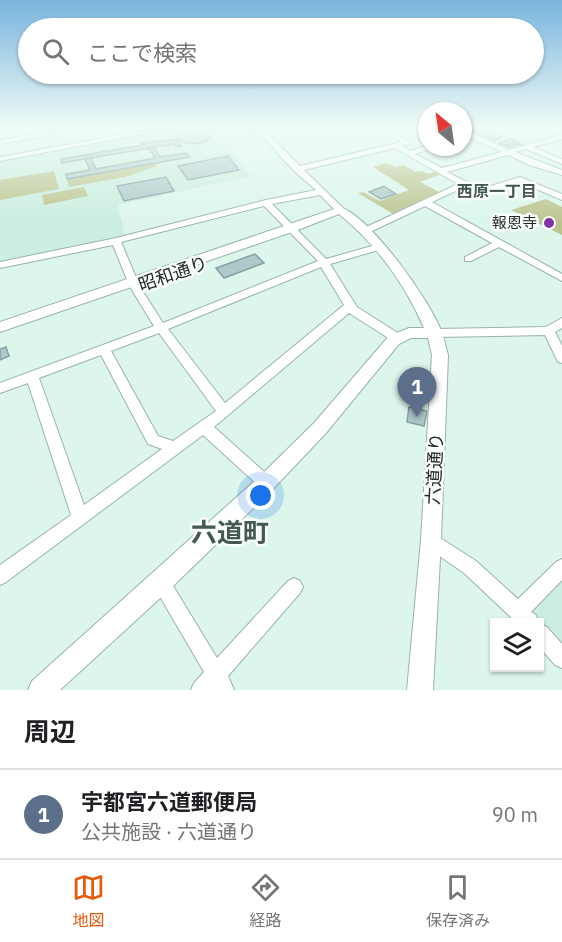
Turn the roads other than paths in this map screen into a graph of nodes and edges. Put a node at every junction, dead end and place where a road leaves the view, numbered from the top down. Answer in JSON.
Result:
{"nodes":[{"id":1,"x":287,"y":158,"type":"edge"},
{"id":2,"x":343,"y":158,"type":"edge"},
{"id":3,"x":418,"y":158,"type":"edge"},
{"id":4,"x":487,"y":158,"type":"edge"},
{"id":5,"x":525,"y":158,"type":"edge"},
{"id":6,"x":297,"y":169,"type":"junction"},
{"id":7,"x":441,"y":171,"type":"junction"},
{"id":8,"x":562,"y":172,"type":"edge"},
{"id":9,"x":464,"y":184,"type":"junction"},
{"id":10,"x":320,"y":192,"type":"junction"},
{"id":11,"x":562,"y":197,"type":"edge"},
{"id":12,"x":425,"y":202,"type":"junction"},
{"id":13,"x":266,"y":203,"type":"junction"},
{"id":14,"x":342,"y":212,"type":"junction"},
{"id":15,"x":293,"y":231,"type":"junction"},
{"id":16,"x":365,"y":231,"type":"junction"},
{"id":17,"x":116,"y":241,"type":"junction"},
{"id":18,"x":500,"y":243,"type":"junction"},
{"id":19,"x":379,"y":248,"type":"junction"},
{"id":20,"x":468,"y":259,"type":"dead end"},
{"id":21,"x":322,"y":263,"type":"junction"},
{"id":22,"x":0,"y":266,"type":"edge"},
{"id":23,"x":562,"y":278,"type":"edge"},
{"id":24,"x":134,"y":285,"type":"junction"},
{"id":25,"x":350,"y":306,"type":"junction"},
{"id":26,"x":562,"y":322,"type":"edge"},
{"id":27,"x":0,"y":327,"type":"edge"},
{"id":28,"x":161,"y":328,"type":"junction"},
{"id":29,"x":549,"y":331,"type":"junction"},
{"id":30,"x":0,"y":332,"type":"edge"},
{"id":31,"x":435,"y":333,"type":"junction"},
{"id":32,"x":398,"y":338,"type":"junction"},
{"id":33,"x":104,"y":349,"type":"junction"},
{"id":34,"x":562,"y":359,"type":"edge"},
{"id":35,"x":32,"y":376,"type":"junction"},
{"id":36,"x":0,"y":388,"type":"edge"},
{"id":37,"x":224,"y":412,"type":"junction"},
{"id":38,"x":204,"y":428,"type":"junction"},
{"id":39,"x":175,"y":448,"type":"junction"},
{"id":40,"x":266,"y":483,"type":"junction"},
{"id":41,"x":80,"y":518,"type":"junction"},
{"id":42,"x":431,"y":540,"type":"junction"},
{"id":43,"x":562,"y":568,"type":"edge"},
{"id":44,"x":0,"y":576,"type":"edge"},
{"id":45,"x":161,"y":582,"type":"junction"},
{"id":46,"x":294,"y":587,"type":"dead end"},
{"id":47,"x":524,"y":617,"type":"edge"},
{"id":48,"x":544,"y":638,"type":"edge"},
{"id":49,"x":562,"y":658,"type":"edge"},
{"id":50,"x":220,"y":682,"type":"edge"},
{"id":51,"x":40,"y":690,"type":"edge"},
{"id":52,"x":201,"y":690,"type":"edge"},
{"id":53,"x":420,"y":690,"type":"edge"}],
"edges":[{"from":1,"to":6,"type":"street"},
{"from":2,"to":6,"type":"street"},
{"from":3,"to":7,"type":"street"},
{"from":4,"to":7,"type":"street"},
{"from":5,"to":8,"type":"street"},
{"from":6,"to":10,"type":"street"},
{"from":7,"to":9,"type":"street"},
{"from":9,"to":11,"type":"street"},
{"from":9,"to":12,"type":"street"},
{"from":10,"to":13,"type":"street"},
{"from":10,"to":14,"type":"street"},
{"from":12,"to":16,"type":"street"},
{"from":12,"to":18,"type":"street"},
{"from":13,"to":15,"type":"street"},
{"from":13,"to":17,"type":"street"},
{"from":14,"to":15,"type":"street","name":"昭和通り"},
{"from":14,"to":16,"type":"street","name":"六道通り"},
{"from":15,"to":21,"type":"street"},
{"from":15,"to":24,"type":"street","name":"昭和通り"},
{"from":16,"to":19,"type":"street","name":"六道通り"},
{"from":17,"to":22,"type":"street"},
{"from":17,"to":24,"type":"street"},
{"from":18,"to":20,"type":"street"},
{"from":18,"to":23,"type":"street"},
{"from":19,"to":21,"type":"street"},
{"from":19,"to":31,"type":"street","name":"六道通り"},
{"from":21,"to":25,"type":"street"},
{"from":21,"to":28,"type":"street"},
{"from":24,"to":27,"type":"street","name":"昭和通り"},
{"from":24,"to":28,"type":"street"},
{"from":24,"to":30,"type":"street","name":"昭和通り"},
{"from":25,"to":32,"type":"street"},
{"from":25,"to":37,"type":"street"},
{"from":26,"to":29,"type":"street"},
{"from":28,"to":33,"type":"street"},
{"from":28,"to":37,"type":"street"},
{"from":29,"to":31,"type":"street"},
{"from":29,"to":34,"type":"street"},
{"from":31,"to":32,"type":"street"},
{"from":31,"to":42,"type":"street","name":"六道通り"},
{"from":32,"to":40,"type":"street"},
{"from":33,"to":35,"type":"street"},
{"from":33,"to":39,"type":"street"},
{"from":35,"to":36,"type":"street"},
{"from":35,"to":41,"type":"street"},
{"from":37,"to":38,"type":"street"},
{"from":38,"to":39,"type":"street"},
{"from":38,"to":40,"type":"street"},
{"from":39,"to":41,"type":"street"},
{"from":40,"to":45,"type":"street"},
{"from":41,"to":44,"type":"street"},
{"from":42,"to":47,"type":"street"},
{"from":42,"to":53,"type":"street","name":"六道通り"},
{"from":43,"to":47,"type":"street"},
{"from":45,"to":50,"type":"street"},
{"from":45,"to":51,"type":"street"},
{"from":46,"to":50,"type":"street"},
{"from":48,"to":49,"type":"street"},
{"from":50,"to":52,"type":"street"}]}
